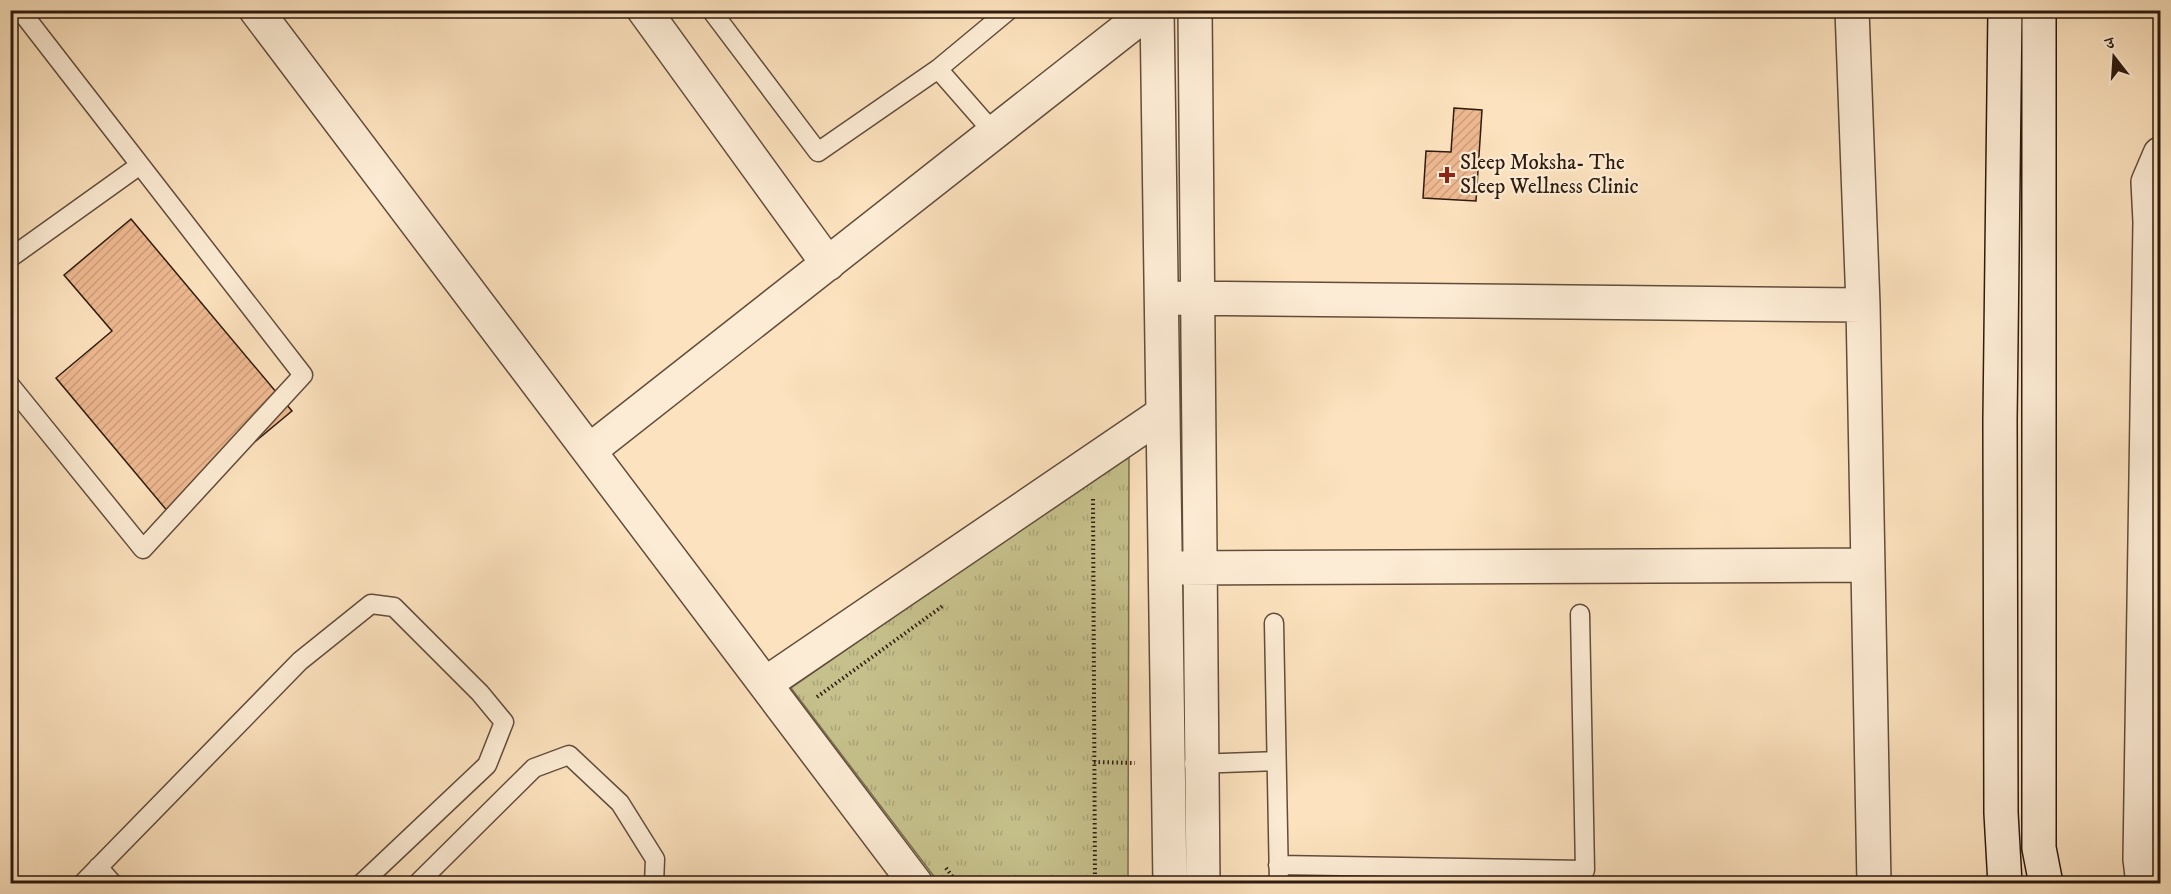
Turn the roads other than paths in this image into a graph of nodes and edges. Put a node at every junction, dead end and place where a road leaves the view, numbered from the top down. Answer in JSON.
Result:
{"nodes":[{"id":1,"x":20,"y":10,"type":"edge"},
{"id":2,"x":256,"y":10,"type":"edge"},
{"id":3,"x":644,"y":10,"type":"edge"},
{"id":4,"x":711,"y":10,"type":"edge"},
{"id":5,"x":1009,"y":10,"type":"edge"},
{"id":6,"x":1150,"y":10,"type":"edge"},
{"id":7,"x":1157,"y":10,"type":"edge"},
{"id":8,"x":1195,"y":10,"type":"edge"},
{"id":9,"x":1852,"y":10,"type":"edge"},
{"id":10,"x":2005,"y":10,"type":"edge"},
{"id":11,"x":2039,"y":10,"type":"edge"},
{"id":12,"x":938,"y":69,"type":"junction"},
{"id":13,"x":994,"y":133,"type":"junction"},
{"id":14,"x":2160,"y":154,"type":"edge"},
{"id":15,"x":140,"y":165,"type":"junction"},
{"id":16,"x":2155,"y":226,"type":"edge"},
{"id":17,"x":10,"y":258,"type":"edge"},
{"id":18,"x":828,"y":264,"type":"junction"},
{"id":19,"x":1161,"y":298,"type":"junction"},
{"id":20,"x":1198,"y":298,"type":"junction"},
{"id":21,"x":1863,"y":305,"type":"junction"},
{"id":22,"x":10,"y":385,"type":"edge"},
{"id":23,"x":1162,"y":414,"type":"junction"},
{"id":24,"x":589,"y":451,"type":"junction"},
{"id":25,"x":1868,"y":566,"type":"junction"},
{"id":26,"x":1164,"y":568,"type":"junction"},
{"id":27,"x":1201,"y":568,"type":"junction"},
{"id":28,"x":1580,"y":614,"type":"dead end"},
{"id":29,"x":1274,"y":623,"type":"dead end"},
{"id":30,"x":765,"y":684,"type":"junction"},
{"id":31,"x":1276,"y":761,"type":"junction"},
{"id":32,"x":1202,"y":764,"type":"junction"},
{"id":33,"x":1169,"y":765,"type":"junction"},
{"id":34,"x":98,"y":867,"type":"junction"},
{"id":35,"x":1279,"y":874,"type":"edge"},
{"id":36,"x":82,"y":884,"type":"edge"},
{"id":37,"x":112,"y":884,"type":"edge"},
{"id":38,"x":361,"y":884,"type":"edge"},
{"id":39,"x":417,"y":884,"type":"edge"},
{"id":40,"x":654,"y":884,"type":"edge"},
{"id":41,"x":916,"y":884,"type":"edge"},
{"id":42,"x":1170,"y":884,"type":"edge"},
{"id":43,"x":1203,"y":884,"type":"edge"},
{"id":44,"x":1874,"y":884,"type":"edge"},
{"id":45,"x":2005,"y":884,"type":"edge"},
{"id":46,"x":2046,"y":884,"type":"edge"},
{"id":47,"x":2143,"y":884,"type":"edge"}],
"edges":[{"from":1,"to":15,"type":"lane"},
{"from":2,"to":24,"type":"street"},
{"from":3,"to":18,"type":"street"},
{"from":4,"to":12,"type":"lane"},
{"from":5,"to":12,"type":"lane"},
{"from":6,"to":13,"type":"street"},
{"from":7,"to":19,"type":"street"},
{"from":8,"to":20,"type":"street"},
{"from":9,"to":21,"type":"street"},
{"from":10,"to":45,"type":"street"},
{"from":11,"to":46,"type":"street"},
{"from":12,"to":13,"type":"lane"},
{"from":13,"to":18,"type":"street"},
{"from":14,"to":16,"type":"street"},
{"from":15,"to":17,"type":"lane"},
{"from":15,"to":22,"type":"lane"},
{"from":16,"to":47,"type":"street"},
{"from":18,"to":24,"type":"street"},
{"from":19,"to":20,"type":"street"},
{"from":19,"to":23,"type":"street"},
{"from":20,"to":21,"type":"street"},
{"from":20,"to":27,"type":"street"},
{"from":21,"to":25,"type":"street"},
{"from":23,"to":26,"type":"street"},
{"from":23,"to":30,"type":"street"},
{"from":24,"to":30,"type":"street"},
{"from":25,"to":27,"type":"street"},
{"from":25,"to":44,"type":"street"},
{"from":26,"to":27,"type":"street"},
{"from":26,"to":33,"type":"street"},
{"from":27,"to":32,"type":"street"},
{"from":28,"to":35,"type":"lane"},
{"from":29,"to":31,"type":"lane"},
{"from":30,"to":41,"type":"street"},
{"from":31,"to":32,"type":"lane"},
{"from":31,"to":35,"type":"lane"},
{"from":32,"to":33,"type":"lane"},
{"from":32,"to":43,"type":"street"},
{"from":33,"to":42,"type":"street"},
{"from":34,"to":36,"type":"lane"},
{"from":34,"to":37,"type":"lane"},
{"from":34,"to":38,"type":"lane"},
{"from":39,"to":40,"type":"lane"}]}
